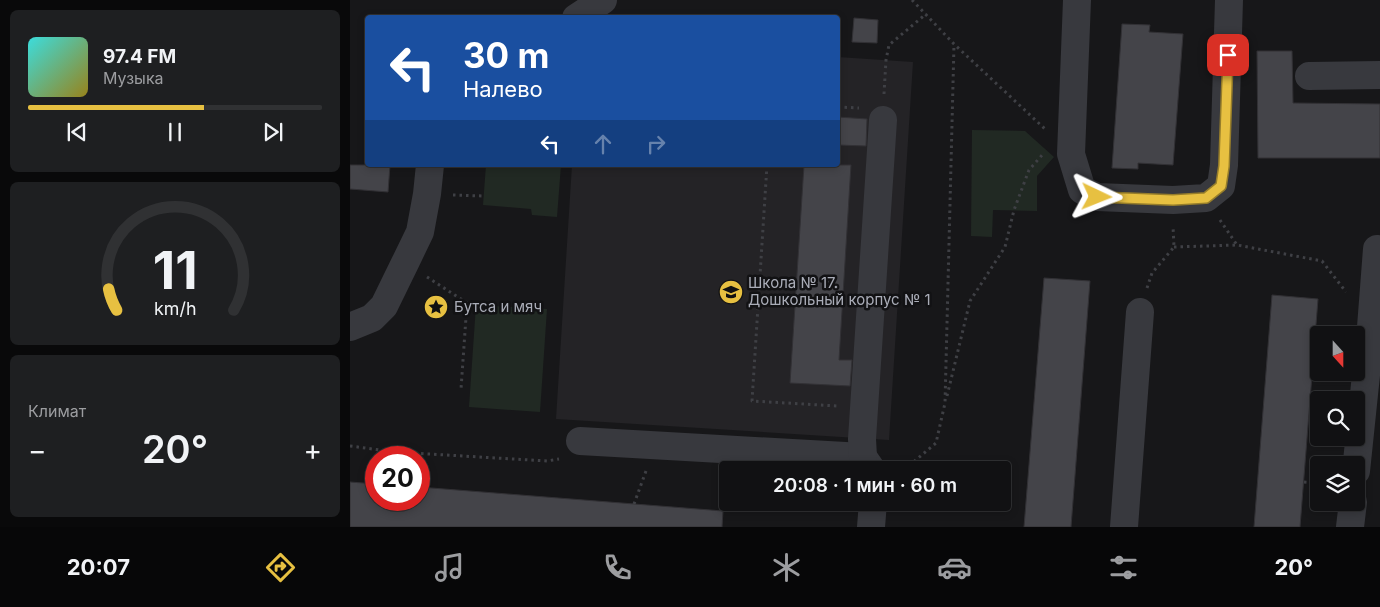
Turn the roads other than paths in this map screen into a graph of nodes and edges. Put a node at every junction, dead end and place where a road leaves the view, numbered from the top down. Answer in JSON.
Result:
{"nodes":[{"id":1,"x":603,"y":0,"type":"edge"},
{"id":2,"x":1077,"y":0,"type":"edge"},
{"id":3,"x":1229,"y":0,"type":"edge"},
{"id":4,"x":580,"y":15,"type":"edge"},
{"id":5,"x":1380,"y":75,"type":"edge"},
{"id":6,"x":1309,"y":76,"type":"dead end"},
{"id":7,"x":883,"y":111,"type":"road end"},
{"id":8,"x":430,"y":167,"type":"edge"},
{"id":9,"x":1377,"y":249,"type":"dead end"},
{"id":10,"x":1140,"y":312,"type":"road end"},
{"id":11,"x":350,"y":327,"type":"edge"},
{"id":12,"x":580,"y":441,"type":"road end"},
{"id":13,"x":1358,"y":456,"type":"edge"},
{"id":14,"x":832,"y":461,"type":"edge"},
{"id":15,"x":867,"y":461,"type":"edge"},
{"id":16,"x":872,"y":511,"type":"edge"},
{"id":17,"x":1352,"y":511,"type":"edge"},
{"id":18,"x":871,"y":527,"type":"edge"},
{"id":19,"x":1124,"y":527,"type":"edge"},
{"id":20,"x":1350,"y":527,"type":"edge"}],
"edges":[{"from":1,"to":4,"type":"lane"},
{"from":2,"to":3,"type":"lane"},
{"from":5,"to":6,"type":"lane"},
{"from":7,"to":15,"type":"lane"},
{"from":8,"to":11,"type":"lane"},
{"from":9,"to":13,"type":"lane"},
{"from":10,"to":19,"type":"lane"},
{"from":12,"to":14,"type":"lane"},
{"from":16,"to":18,"type":"lane"},
{"from":17,"to":20,"type":"lane"}]}
